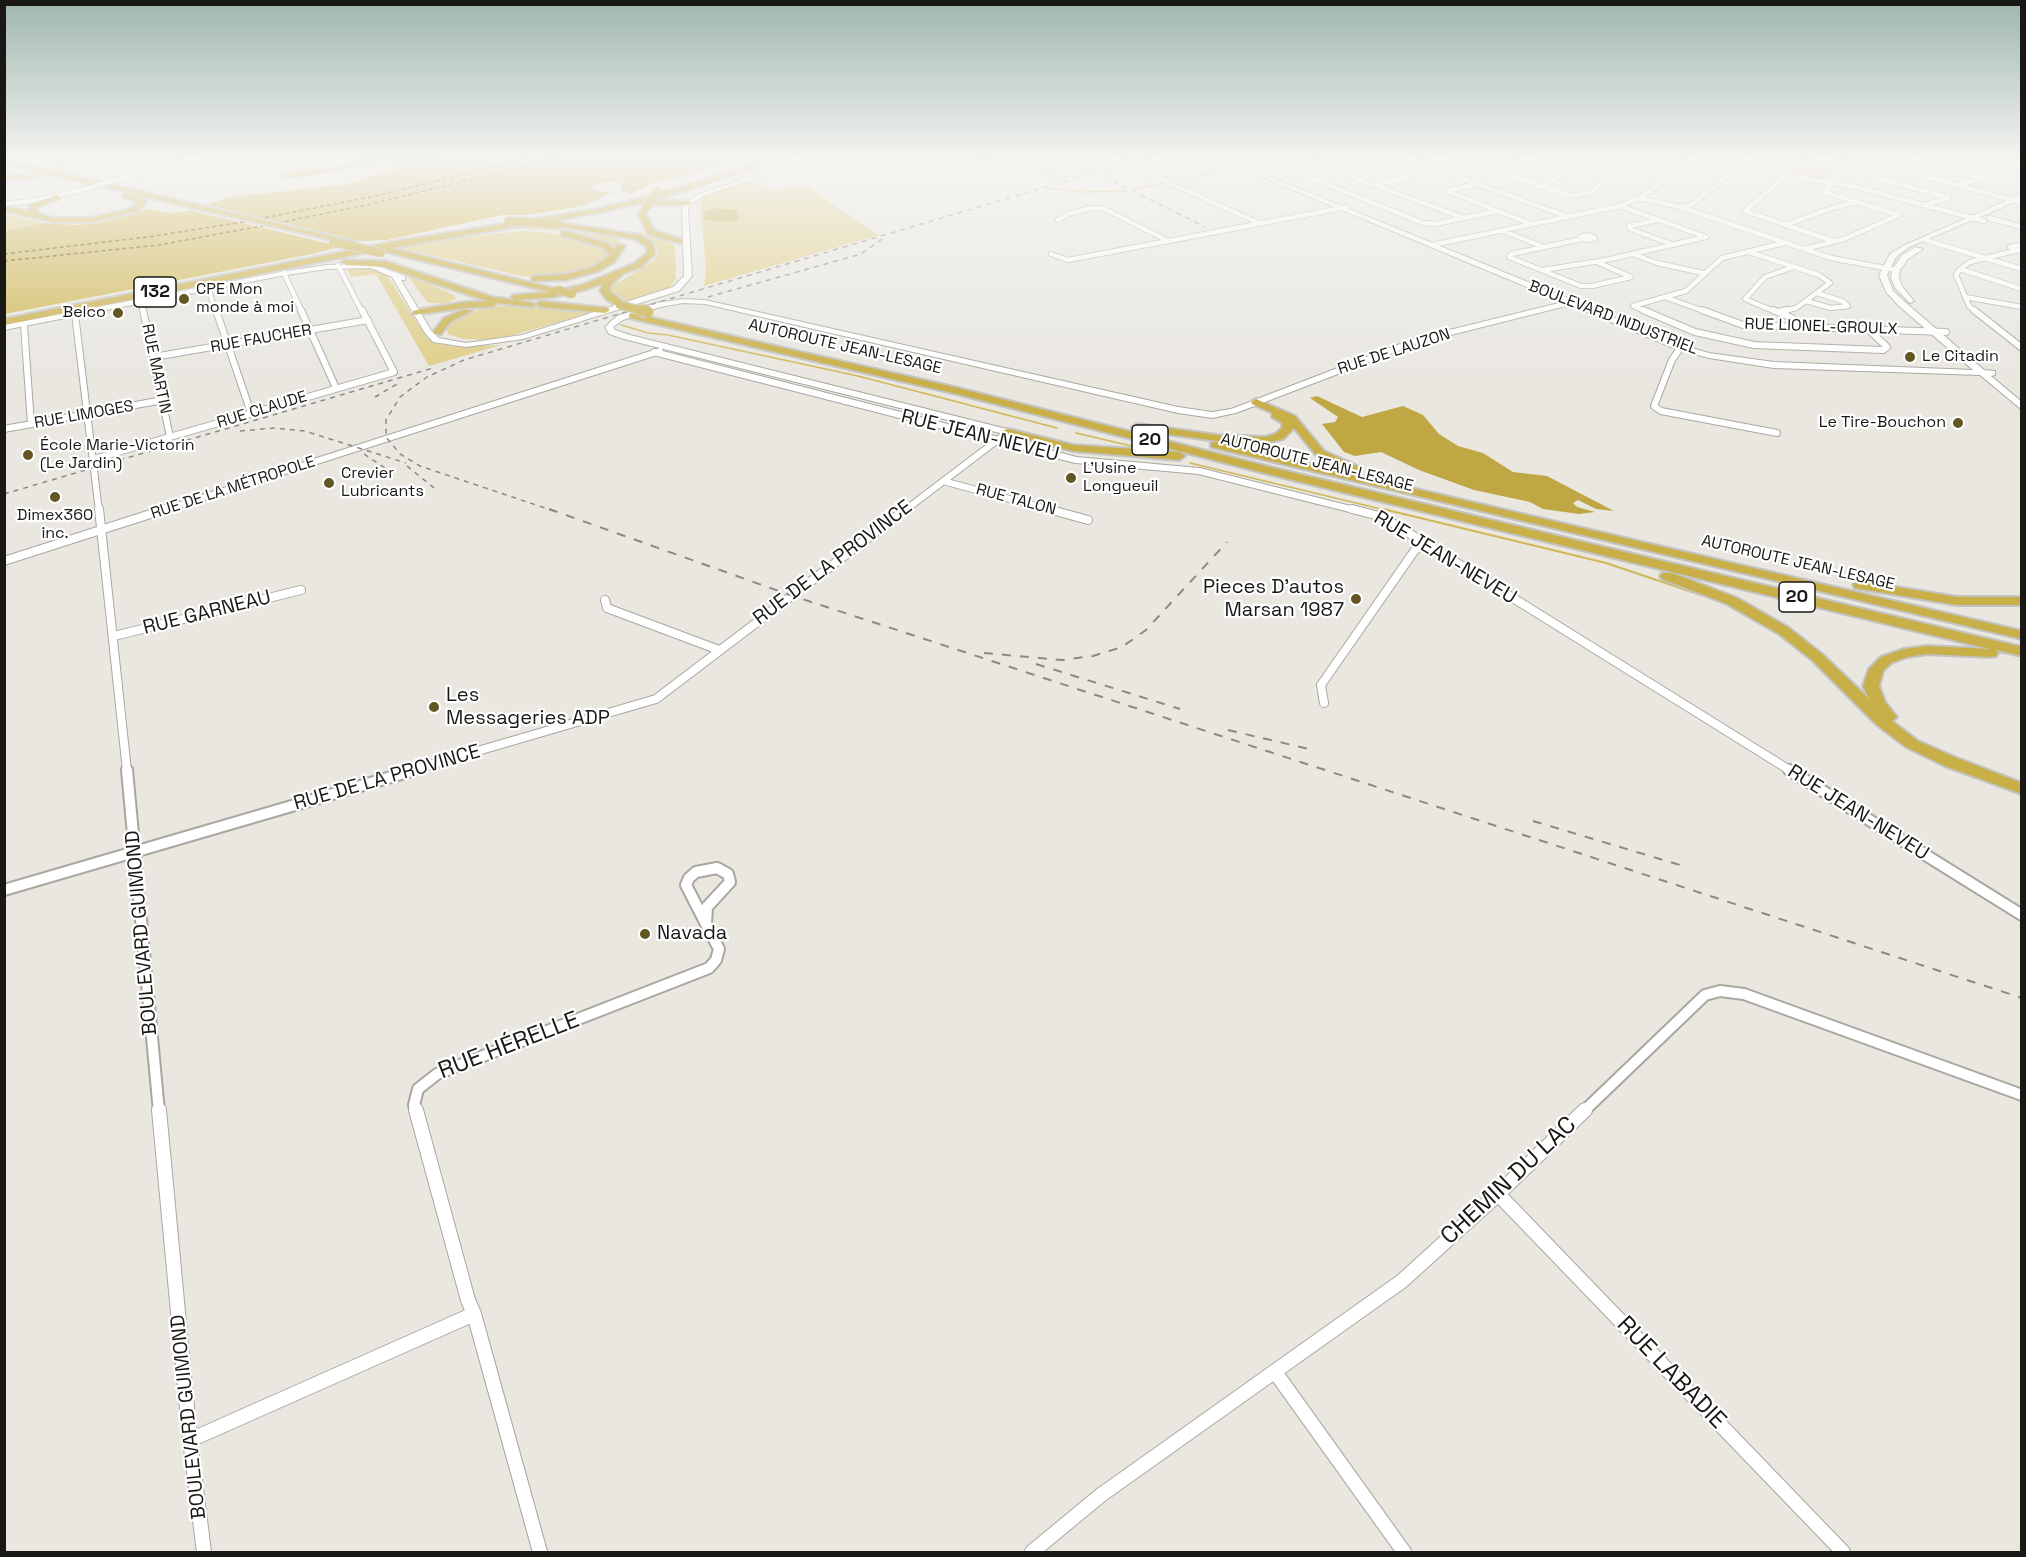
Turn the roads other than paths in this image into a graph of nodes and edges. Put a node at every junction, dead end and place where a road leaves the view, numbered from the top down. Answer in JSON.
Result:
{"nodes":[{"id":1,"x":308,"y":232,"type":"edge"},
{"id":2,"x":441,"y":232,"type":"edge"},
{"id":3,"x":460,"y":232,"type":"edge"},
{"id":4,"x":483,"y":232,"type":"edge"},
{"id":5,"x":484,"y":232,"type":"edge"},
{"id":6,"x":496,"y":232,"type":"edge"},
{"id":7,"x":548,"y":232,"type":"edge"},
{"id":8,"x":628,"y":232,"type":"edge"},
{"id":9,"x":633,"y":232,"type":"edge"},
{"id":10,"x":650,"y":232,"type":"edge"},
{"id":11,"x":682,"y":232,"type":"edge"},
{"id":12,"x":1150,"y":232,"type":"edge"},
{"id":13,"x":1219,"y":232,"type":"edge"},
{"id":14,"x":1404,"y":232,"type":"edge"},
{"id":15,"x":1500,"y":232,"type":"edge"},
{"id":16,"x":1505,"y":232,"type":"edge"},
{"id":17,"x":1637,"y":232,"type":"edge"},
{"id":18,"x":1694,"y":232,"type":"edge"},
{"id":19,"x":1751,"y":232,"type":"edge"},
{"id":20,"x":1805,"y":232,"type":"edge"},
{"id":21,"x":1858,"y":232,"type":"edge"},
{"id":22,"x":1951,"y":232,"type":"edge"},
{"id":23,"x":1956,"y":232,"type":"edge"},
{"id":24,"x":460,"y":235,"type":"junction"},
{"id":25,"x":682,"y":236,"type":"junction"},
{"id":26,"x":1582,"y":239,"type":"dead end"},
{"id":27,"x":1168,"y":241,"type":"junction"},
{"id":28,"x":1834,"y":241,"type":"junction"},
{"id":29,"x":398,"y":242,"type":"junction"},
{"id":30,"x":1931,"y":242,"type":"junction"},
{"id":31,"x":1784,"y":243,"type":"junction"},
{"id":32,"x":2022,"y":244,"type":"edge"},
{"id":33,"x":1435,"y":245,"type":"junction"},
{"id":34,"x":1674,"y":245,"type":"junction"},
{"id":35,"x":1544,"y":247,"type":"junction"},
{"id":36,"x":1804,"y":249,"type":"junction"},
{"id":37,"x":2020,"y":250,"type":"edge"},
{"id":38,"x":1749,"y":251,"type":"junction"},
{"id":39,"x":385,"y":252,"type":"junction"},
{"id":40,"x":1051,"y":254,"type":"dead end"},
{"id":41,"x":1634,"y":254,"type":"junction"},
{"id":42,"x":615,"y":255,"type":"junction"},
{"id":43,"x":1985,"y":258,"type":"junction"},
{"id":44,"x":406,"y":259,"type":"junction"},
{"id":45,"x":1595,"y":262,"type":"junction"},
{"id":46,"x":1793,"y":267,"type":"junction"},
{"id":47,"x":340,"y":268,"type":"junction"},
{"id":48,"x":1886,"y":268,"type":"junction"},
{"id":49,"x":1960,"y":269,"type":"junction"},
{"id":50,"x":2022,"y":269,"type":"edge"},
{"id":51,"x":628,"y":270,"type":"junction"},
{"id":52,"x":1543,"y":270,"type":"junction"},
{"id":53,"x":1896,"y":270,"type":"junction"},
{"id":54,"x":1703,"y":273,"type":"junction"},
{"id":55,"x":284,"y":274,"type":"junction"},
{"id":56,"x":424,"y":277,"type":"junction"},
{"id":57,"x":503,"y":277,"type":"junction"},
{"id":58,"x":2022,"y":288,"type":"edge"},
{"id":59,"x":209,"y":289,"type":"junction"},
{"id":60,"x":556,"y":293,"type":"junction"},
{"id":61,"x":1817,"y":293,"type":"junction"},
{"id":62,"x":1665,"y":297,"type":"junction"},
{"id":63,"x":1965,"y":297,"type":"junction"},
{"id":64,"x":1806,"y":301,"type":"junction"},
{"id":65,"x":142,"y":302,"type":"junction"},
{"id":66,"x":1574,"y":302,"type":"junction"},
{"id":67,"x":500,"y":304,"type":"junction"},
{"id":68,"x":531,"y":304,"type":"junction"},
{"id":69,"x":623,"y":305,"type":"junction"},
{"id":70,"x":2022,"y":307,"type":"edge"},
{"id":71,"x":420,"y":310,"type":"junction"},
{"id":72,"x":605,"y":310,"type":"junction"},
{"id":73,"x":1779,"y":312,"type":"junction"},
{"id":74,"x":76,"y":315,"type":"junction"},
{"id":75,"x":368,"y":321,"type":"junction"},
{"id":76,"x":4,"y":325,"type":"edge"},
{"id":77,"x":25,"y":326,"type":"junction"},
{"id":78,"x":1801,"y":327,"type":"junction"},
{"id":79,"x":310,"y":330,"type":"junction"},
{"id":80,"x":1869,"y":330,"type":"junction"},
{"id":81,"x":438,"y":332,"type":"junction"},
{"id":82,"x":1934,"y":332,"type":"junction"},
{"id":83,"x":1946,"y":332,"type":"junction"},
{"id":84,"x":228,"y":344,"type":"junction"},
{"id":85,"x":480,"y":344,"type":"junction"},
{"id":86,"x":1681,"y":346,"type":"junction"},
{"id":87,"x":667,"y":347,"type":"junction"},
{"id":88,"x":2022,"y":348,"type":"edge"},
{"id":89,"x":654,"y":352,"type":"junction"},
{"id":90,"x":154,"y":357,"type":"junction"},
{"id":91,"x":1944,"y":369,"type":"junction"},
{"id":92,"x":1984,"y":372,"type":"junction"},
{"id":93,"x":900,"y":378,"type":"junction"},
{"id":94,"x":336,"y":388,"type":"junction"},
{"id":95,"x":2022,"y":397,"type":"edge"},
{"id":96,"x":163,"y":400,"type":"junction"},
{"id":97,"x":1253,"y":403,"type":"junction"},
{"id":98,"x":2022,"y":407,"type":"edge"},
{"id":99,"x":251,"y":413,"type":"junction"},
{"id":100,"x":89,"y":414,"type":"junction"},
{"id":101,"x":1215,"y":415,"type":"joint"},
{"id":102,"x":31,"y":424,"type":"junction"},
{"id":103,"x":1131,"y":426,"type":"junction"},
{"id":104,"x":4,"y":429,"type":"edge"},
{"id":105,"x":1008,"y":432,"type":"junction"},
{"id":106,"x":1777,"y":433,"type":"dead end"},
{"id":107,"x":170,"y":437,"type":"junction"},
{"id":108,"x":998,"y":440,"type":"junction"},
{"id":109,"x":1038,"y":440,"type":"junction"},
{"id":110,"x":94,"y":459,"type":"junction"},
{"id":111,"x":943,"y":481,"type":"junction"},
{"id":112,"x":1342,"y":487,"type":"junction"},
{"id":113,"x":1439,"y":496,"type":"junction"},
{"id":114,"x":1088,"y":520,"type":"dead end"},
{"id":115,"x":101,"y":530,"type":"junction"},
{"id":116,"x":1425,"y":543,"type":"junction"},
{"id":117,"x":1573,"y":543,"type":"junction"},
{"id":118,"x":1699,"y":558,"type":"junction"},
{"id":119,"x":4,"y":561,"type":"edge"},
{"id":120,"x":301,"y":590,"type":"dead end"},
{"id":121,"x":605,"y":600,"type":"dead end"},
{"id":122,"x":2022,"y":602,"type":"edge"},
{"id":123,"x":2022,"y":635,"type":"edge"},
{"id":124,"x":114,"y":636,"type":"junction"},
{"id":125,"x":719,"y":650,"type":"junction"},
{"id":126,"x":2022,"y":652,"type":"edge"},
{"id":127,"x":2022,"y":658,"type":"edge"},
{"id":128,"x":1324,"y":702,"type":"dead end"},
{"id":129,"x":2022,"y":781,"type":"edge"},
{"id":130,"x":2022,"y":789,"type":"edge"},
{"id":131,"x":134,"y":852,"type":"junction"},
{"id":132,"x":4,"y":890,"type":"edge"},
{"id":133,"x":2022,"y":915,"type":"edge"},
{"id":134,"x":706,"y":924,"type":"junction"},
{"id":135,"x":2022,"y":1095,"type":"edge"},
{"id":136,"x":1498,"y":1194,"type":"junction"},
{"id":137,"x":474,"y":1314,"type":"junction"},
{"id":138,"x":1275,"y":1372,"type":"junction"},
{"id":139,"x":190,"y":1440,"type":"junction"},
{"id":140,"x":204,"y":1552,"type":"edge"},
{"id":141,"x":540,"y":1552,"type":"edge"},
{"id":142,"x":1032,"y":1552,"type":"edge"},
{"id":143,"x":1404,"y":1552,"type":"edge"},
{"id":144,"x":1844,"y":1552,"type":"edge"}],
"edges":[{"from":1,"to":39,"type":"highway"},
{"from":2,"to":29,"type":"highway","bridge":true},
{"from":3,"to":29,"type":"highway"},
{"from":4,"to":76,"type":"highway","number":"132"},
{"from":5,"to":24,"type":"highway"},
{"from":6,"to":24,"type":"highway"},
{"from":7,"to":42,"type":"highway"},
{"from":8,"to":42,"type":"highway"},
{"from":9,"to":51,"type":"highway"},
{"from":10,"to":25,"type":"highway"},
{"from":11,"to":25,"type":"street"},
{"from":12,"to":27,"type":"street"},
{"from":13,"to":27,"type":"street"},
{"from":14,"to":33,"type":"street","name":"BOULEVARD INDUSTRIEL"},
{"from":15,"to":33,"type":"street"},
{"from":16,"to":35,"type":"street"},
{"from":17,"to":34,"type":"street"},
{"from":18,"to":34,"type":"street"},
{"from":19,"to":31,"type":"street"},
{"from":20,"to":28,"type":"street"},
{"from":21,"to":28,"type":"street"},
{"from":22,"to":30,"type":"street"},
{"from":23,"to":30,"type":"street"},
{"from":24,"to":76,"type":"highway"},
{"from":25,"to":85,"type":"street"},
{"from":26,"to":35,"type":"street"},
{"from":27,"to":40,"type":"street"},
{"from":28,"to":36,"type":"street"},
{"from":29,"to":76,"type":"highway"},
{"from":30,"to":43,"type":"street"},
{"from":30,"to":48,"type":"street"},
{"from":30,"to":53,"type":"street"},
{"from":31,"to":36,"type":"street"},
{"from":31,"to":38,"type":"street"},
{"from":32,"to":37,"type":"street"},
{"from":33,"to":66,"type":"street","name":"BOULEVARD INDUSTRIEL"},
{"from":34,"to":41,"type":"street"},
{"from":35,"to":52,"type":"street"},
{"from":36,"to":48,"type":"street"},
{"from":37,"to":43,"type":"street"},
{"from":38,"to":46,"type":"street"},
{"from":38,"to":54,"type":"street"},
{"from":39,"to":44,"type":"highway"},
{"from":39,"to":57,"type":"highway"},
{"from":41,"to":45,"type":"street"},
{"from":41,"to":54,"type":"street"},
{"from":42,"to":57,"type":"highway"},
{"from":43,"to":49,"type":"street"},
{"from":43,"to":50,"type":"street"},
{"from":44,"to":51,"type":"highway"},
{"from":44,"to":60,"type":"highway"},
{"from":45,"to":52,"type":"street"},
{"from":45,"to":52,"type":"street"},
{"from":46,"to":61,"type":"street"},
{"from":46,"to":73,"type":"street"},
{"from":47,"to":55,"type":"street"},
{"from":47,"to":71,"type":"street"},
{"from":47,"to":75,"type":"street"},
{"from":48,"to":53,"type":"street"},
{"from":48,"to":82,"type":"street"},
{"from":49,"to":58,"type":"street"},
{"from":49,"to":63,"type":"street"},
{"from":51,"to":69,"type":"highway"},
{"from":53,"to":83,"type":"street"},
{"from":54,"to":62,"type":"street"},
{"from":55,"to":59,"type":"street"},
{"from":55,"to":79,"type":"street"},
{"from":56,"to":68,"type":"highway"},
{"from":56,"to":71,"type":"highway"},
{"from":56,"to":76,"type":"highway"},
{"from":57,"to":60,"type":"highway"},
{"from":59,"to":65,"type":"street"},
{"from":59,"to":84,"type":"street"},
{"from":60,"to":69,"type":"highway","name":"AUTOROUTE JEAN-LESAGE","bridge":true},
{"from":60,"to":72,"type":"highway"},
{"from":61,"to":64,"type":"street"},
{"from":61,"to":64,"type":"street"},
{"from":62,"to":78,"type":"street","name":"RUE LIONEL-GROULX"},
{"from":62,"to":80,"type":"street"},
{"from":63,"to":70,"type":"street"},
{"from":63,"to":88,"type":"street"},
{"from":64,"to":73,"type":"street"},
{"from":65,"to":74,"type":"street"},
{"from":65,"to":90,"type":"street","name":"RUE MARTIN"},
{"from":66,"to":86,"type":"street","name":"BOULEVARD INDUSTRIEL"},
{"from":66,"to":97,"type":"street","name":"RUE DE LAUZON"},
{"from":67,"to":68,"type":"highway"},
{"from":67,"to":71,"type":"highway"},
{"from":67,"to":81,"type":"highway"},
{"from":68,"to":72,"type":"highway"},
{"from":69,"to":103,"type":"highway","name":"AUTOROUTE JEAN-LESAGE","number":"20","bridge":true},
{"from":71,"to":81,"type":"street"},
{"from":71,"to":85,"type":"street"},
{"from":72,"to":93,"type":"highway","name":"AUTOROUTE JEAN-LESAGE","number":"20"},
{"from":73,"to":78,"type":"street"},
{"from":74,"to":77,"type":"street"},
{"from":74,"to":100,"type":"street","name":"BOULEVARD GUIMOND"},
{"from":75,"to":79,"type":"street","name":"RUE FAUCHER"},
{"from":75,"to":94,"type":"street","name":"RUE CLAUDE"},
{"from":76,"to":77,"type":"street"},
{"from":77,"to":102,"type":"street"},
{"from":78,"to":80,"type":"street","name":"RUE LIONEL-GROULX"},
{"from":79,"to":84,"type":"street","name":"RUE FAUCHER"},
{"from":79,"to":94,"type":"street"},
{"from":80,"to":82,"type":"street","name":"RUE LIONEL-GROULX"},
{"from":81,"to":85,"type":"street"},
{"from":82,"to":83,"type":"street","name":"RUE LIONEL-GROULX"},
{"from":82,"to":92,"type":"street"},
{"from":83,"to":92,"type":"street"},
{"from":84,"to":90,"type":"street","name":"RUE FAUCHER"},
{"from":84,"to":99,"type":"street"},
{"from":86,"to":91,"type":"street","name":"BOULEVARD INDUSTRIEL"},
{"from":86,"to":106,"type":"street"},
{"from":87,"to":89,"type":"street","name":"RUE DE LA MÉTROPOLE"},
{"from":87,"to":101,"type":"street","name":"RUE JEAN-NEVEU"},
{"from":87,"to":105,"type":"street","name":"RUE JEAN-NEVEU"},
{"from":89,"to":108,"type":"street","name":"RUE JEAN-NEVEU"},
{"from":89,"to":115,"type":"street","name":"RUE DE LA MÉTROPOLE"},
{"from":90,"to":96,"type":"street","name":"RUE MARTIN"},
{"from":91,"to":92,"type":"street","name":"BOULEVARD INDUSTRIEL"},
{"from":91,"to":92,"type":"street","name":"BOULEVARD INDUSTRIEL"},
{"from":92,"to":95,"type":"street"},
{"from":92,"to":98,"type":"street"},
{"from":93,"to":109,"type":"highway"},
{"from":93,"to":112,"type":"highway","name":"AUTOROUTE JEAN-LESAGE","number":"20"},
{"from":94,"to":99,"type":"street","name":"RUE CLAUDE"},
{"from":96,"to":100,"type":"street","name":"RUE LIMOGES"},
{"from":96,"to":107,"type":"street","name":"RUE MARTIN"},
{"from":97,"to":101,"type":"street","name":"RUE DE LAUZON"},
{"from":97,"to":103,"type":"highway"},
{"from":97,"to":113,"type":"highway"},
{"from":99,"to":107,"type":"street","name":"RUE CLAUDE"},
{"from":100,"to":102,"type":"street","name":"RUE LIMOGES"},
{"from":100,"to":110,"type":"street","name":"BOULEVARD GUIMOND"},
{"from":102,"to":104,"type":"street","name":"RUE LIMOGES"},
{"from":103,"to":113,"type":"highway","name":"AUTOROUTE JEAN-LESAGE","number":"20"},
{"from":105,"to":108,"type":"street","name":"RUE DE LA PROVINCE"},
{"from":105,"to":109,"type":"highway"},
{"from":107,"to":110,"type":"street","name":"RUE CLAUDE"},
{"from":108,"to":111,"type":"street","name":"RUE DE LA PROVINCE"},
{"from":108,"to":116,"type":"street","name":"RUE JEAN-NEVEU"},
{"from":109,"to":112,"type":"highway"},
{"from":110,"to":115,"type":"street","name":"BOULEVARD GUIMOND"},
{"from":111,"to":114,"type":"street","name":"RUE TALON"},
{"from":111,"to":125,"type":"street","name":"RUE DE LA PROVINCE"},
{"from":112,"to":117,"type":"highway","name":"AUTOROUTE JEAN-LESAGE","number":"20"},
{"from":113,"to":118,"type":"highway","name":"AUTOROUTE JEAN-LESAGE","number":"20"},
{"from":115,"to":119,"type":"street","name":"RUE DE LA MÉTROPOLE"},
{"from":115,"to":124,"type":"street","name":"BOULEVARD GUIMOND"},
{"from":116,"to":128,"type":"street"},
{"from":116,"to":133,"type":"street","name":"RUE JEAN-NEVEU"},
{"from":117,"to":126,"type":"highway","name":"AUTOROUTE JEAN-LESAGE","number":"20"},
{"from":117,"to":130,"type":"highway"},
{"from":118,"to":122,"type":"highway"},
{"from":118,"to":123,"type":"highway","name":"AUTOROUTE JEAN-LESAGE","number":"20"},
{"from":120,"to":124,"type":"street","name":"RUE GARNEAU"},
{"from":121,"to":125,"type":"street"},
{"from":124,"to":131,"type":"street","name":"BOULEVARD GUIMOND"},
{"from":125,"to":131,"type":"street","name":"RUE DE LA PROVINCE"},
{"from":127,"to":129,"type":"highway"},
{"from":131,"to":132,"type":"street","name":"RUE DE LA PROVINCE"},
{"from":131,"to":139,"type":"street","name":"BOULEVARD GUIMOND"},
{"from":134,"to":134,"type":"street","name":"RUE HÉRELLE"},
{"from":134,"to":137,"type":"street","name":"RUE HÉRELLE"},
{"from":135,"to":136,"type":"street","name":"CHEMIN DU LAC"},
{"from":136,"to":138,"type":"street","name":"CHEMIN DU LAC"},
{"from":136,"to":144,"type":"street","name":"RUE LABADIE"},
{"from":137,"to":139,"type":"street"},
{"from":137,"to":141,"type":"street","name":"RUE HÉRELLE"},
{"from":138,"to":142,"type":"street","name":"CHEMIN DU LAC"},
{"from":138,"to":143,"type":"street"},
{"from":139,"to":140,"type":"street","name":"BOULEVARD GUIMOND"}]}
